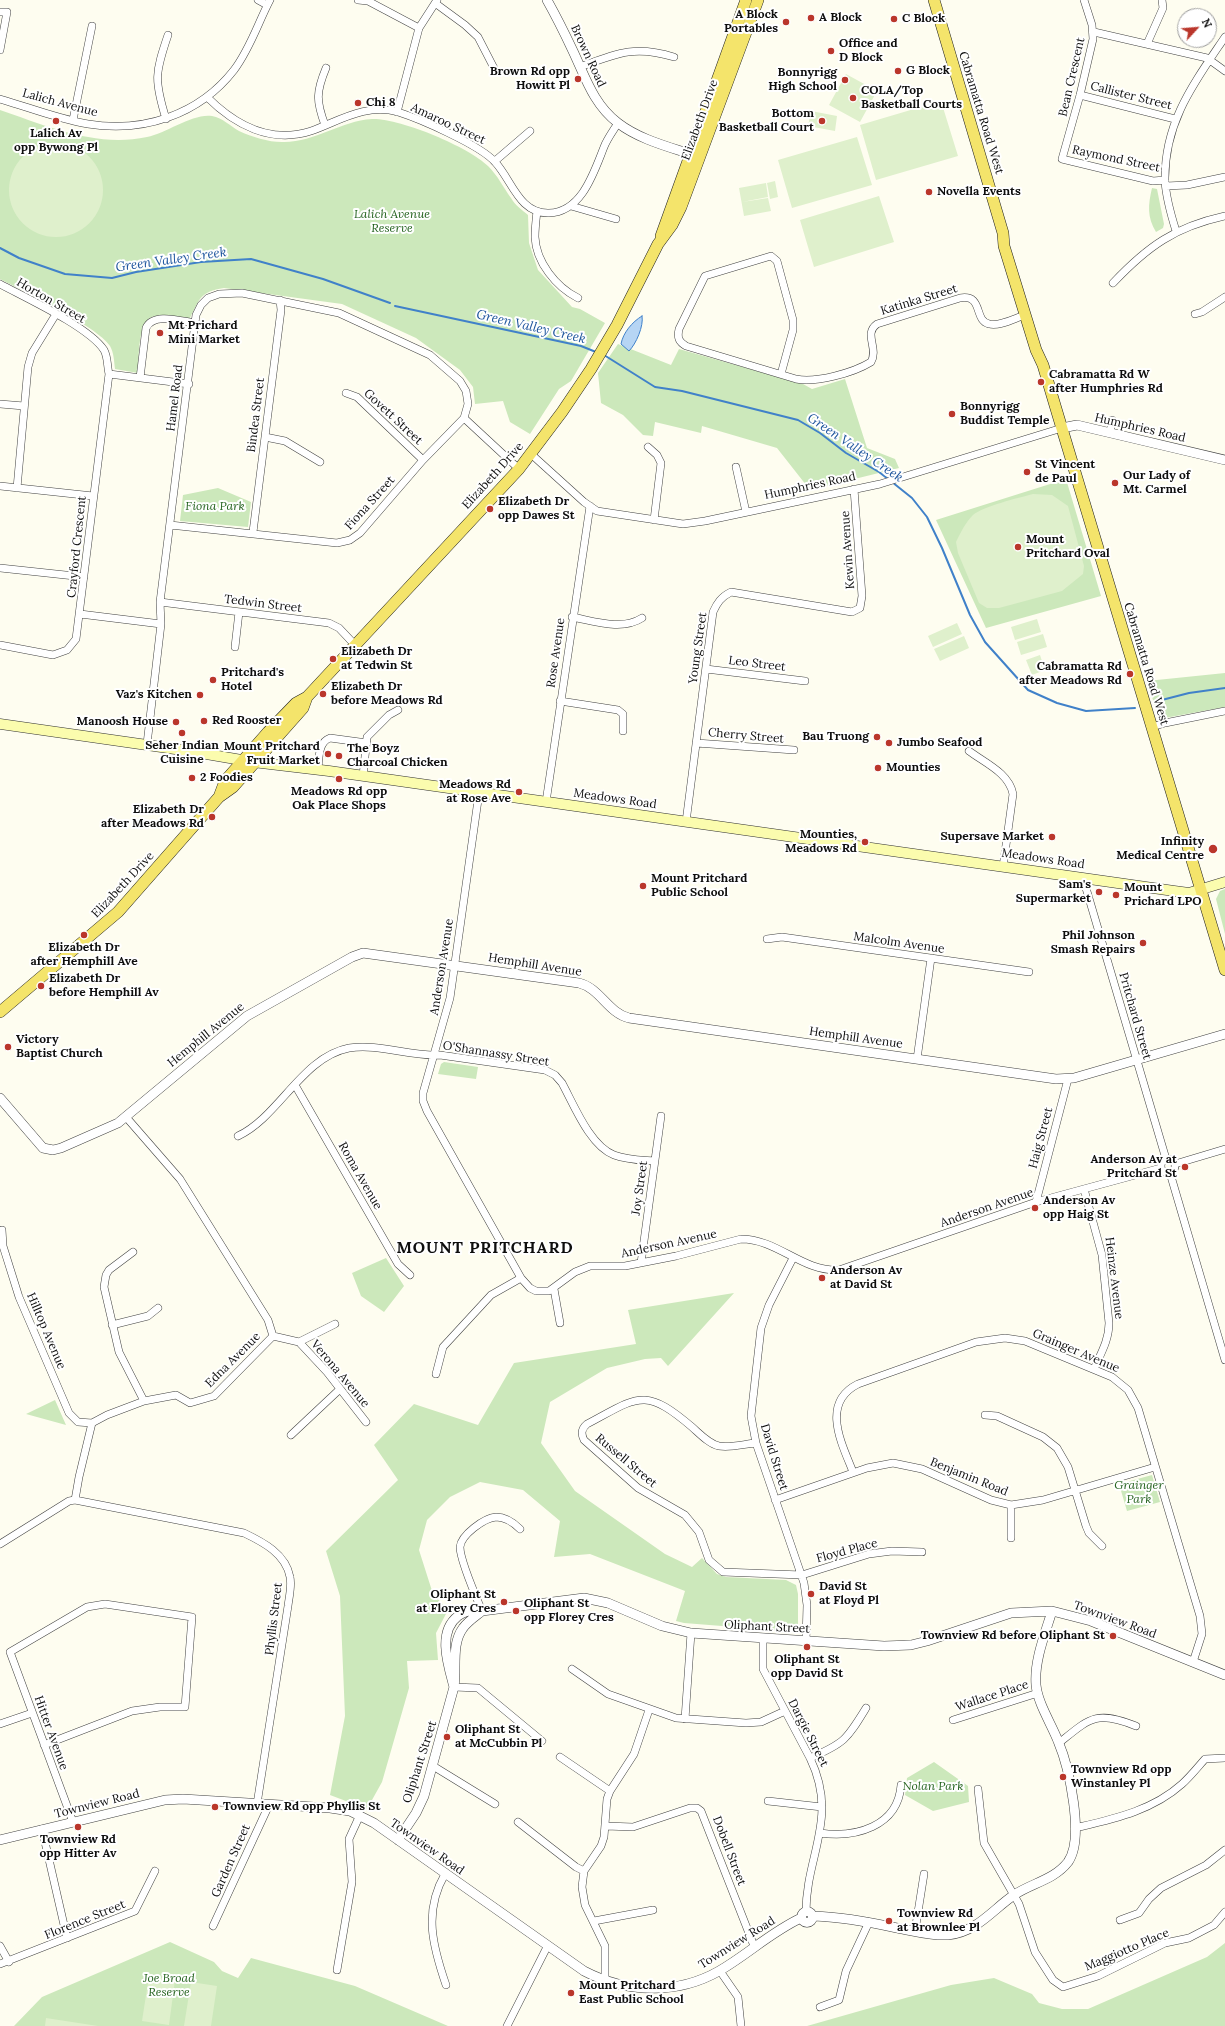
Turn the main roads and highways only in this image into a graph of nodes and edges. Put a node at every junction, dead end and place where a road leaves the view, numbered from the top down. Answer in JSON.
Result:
{"nodes":[{"id":1,"x":746,"y":0,"type":"edge"},
{"id":2,"x":758,"y":0,"type":"edge"},
{"id":3,"x":934,"y":0,"type":"edge"},
{"id":4,"x":695,"y":156,"type":"junction"},
{"id":5,"x":1003,"y":233,"type":"junction"},
{"id":6,"x":1043,"y":365,"type":"junction"},
{"id":7,"x":0,"y":724,"type":"edge"},
{"id":8,"x":248,"y":761,"type":"junction"},
{"id":9,"x":1225,"y":882,"type":"edge"},
{"id":10,"x":1200,"y":890,"type":"junction"},
{"id":11,"x":1225,"y":970,"type":"edge"},
{"id":12,"x":0,"y":1012,"type":"edge"}],
"edges":[{"from":1,"to":4,"type":"main road","name":"Elizabeth Drive"},
{"from":2,"to":4,"type":"main road","name":"Elizabeth Drive"},
{"from":3,"to":5,"type":"main road","name":"Cabramatta Road West"},
{"from":4,"to":8,"type":"main road","name":"Elizabeth Drive"},
{"from":5,"to":6,"type":"main road","name":"Cabramatta Road West"},
{"from":5,"to":6,"type":"main road","name":"Cabramatta Road West"},
{"from":6,"to":10,"type":"main road","name":"Cabramatta Road West"},
{"from":7,"to":8,"type":"main road","name":"Meadows Road"},
{"from":8,"to":10,"type":"main road","name":"Meadows Road"},
{"from":8,"to":12,"type":"main road","name":"Elizabeth Drive"},
{"from":9,"to":10,"type":"main road","name":"Meadows Road"},
{"from":10,"to":11,"type":"main road","name":"Cabramatta Road West"}]}
